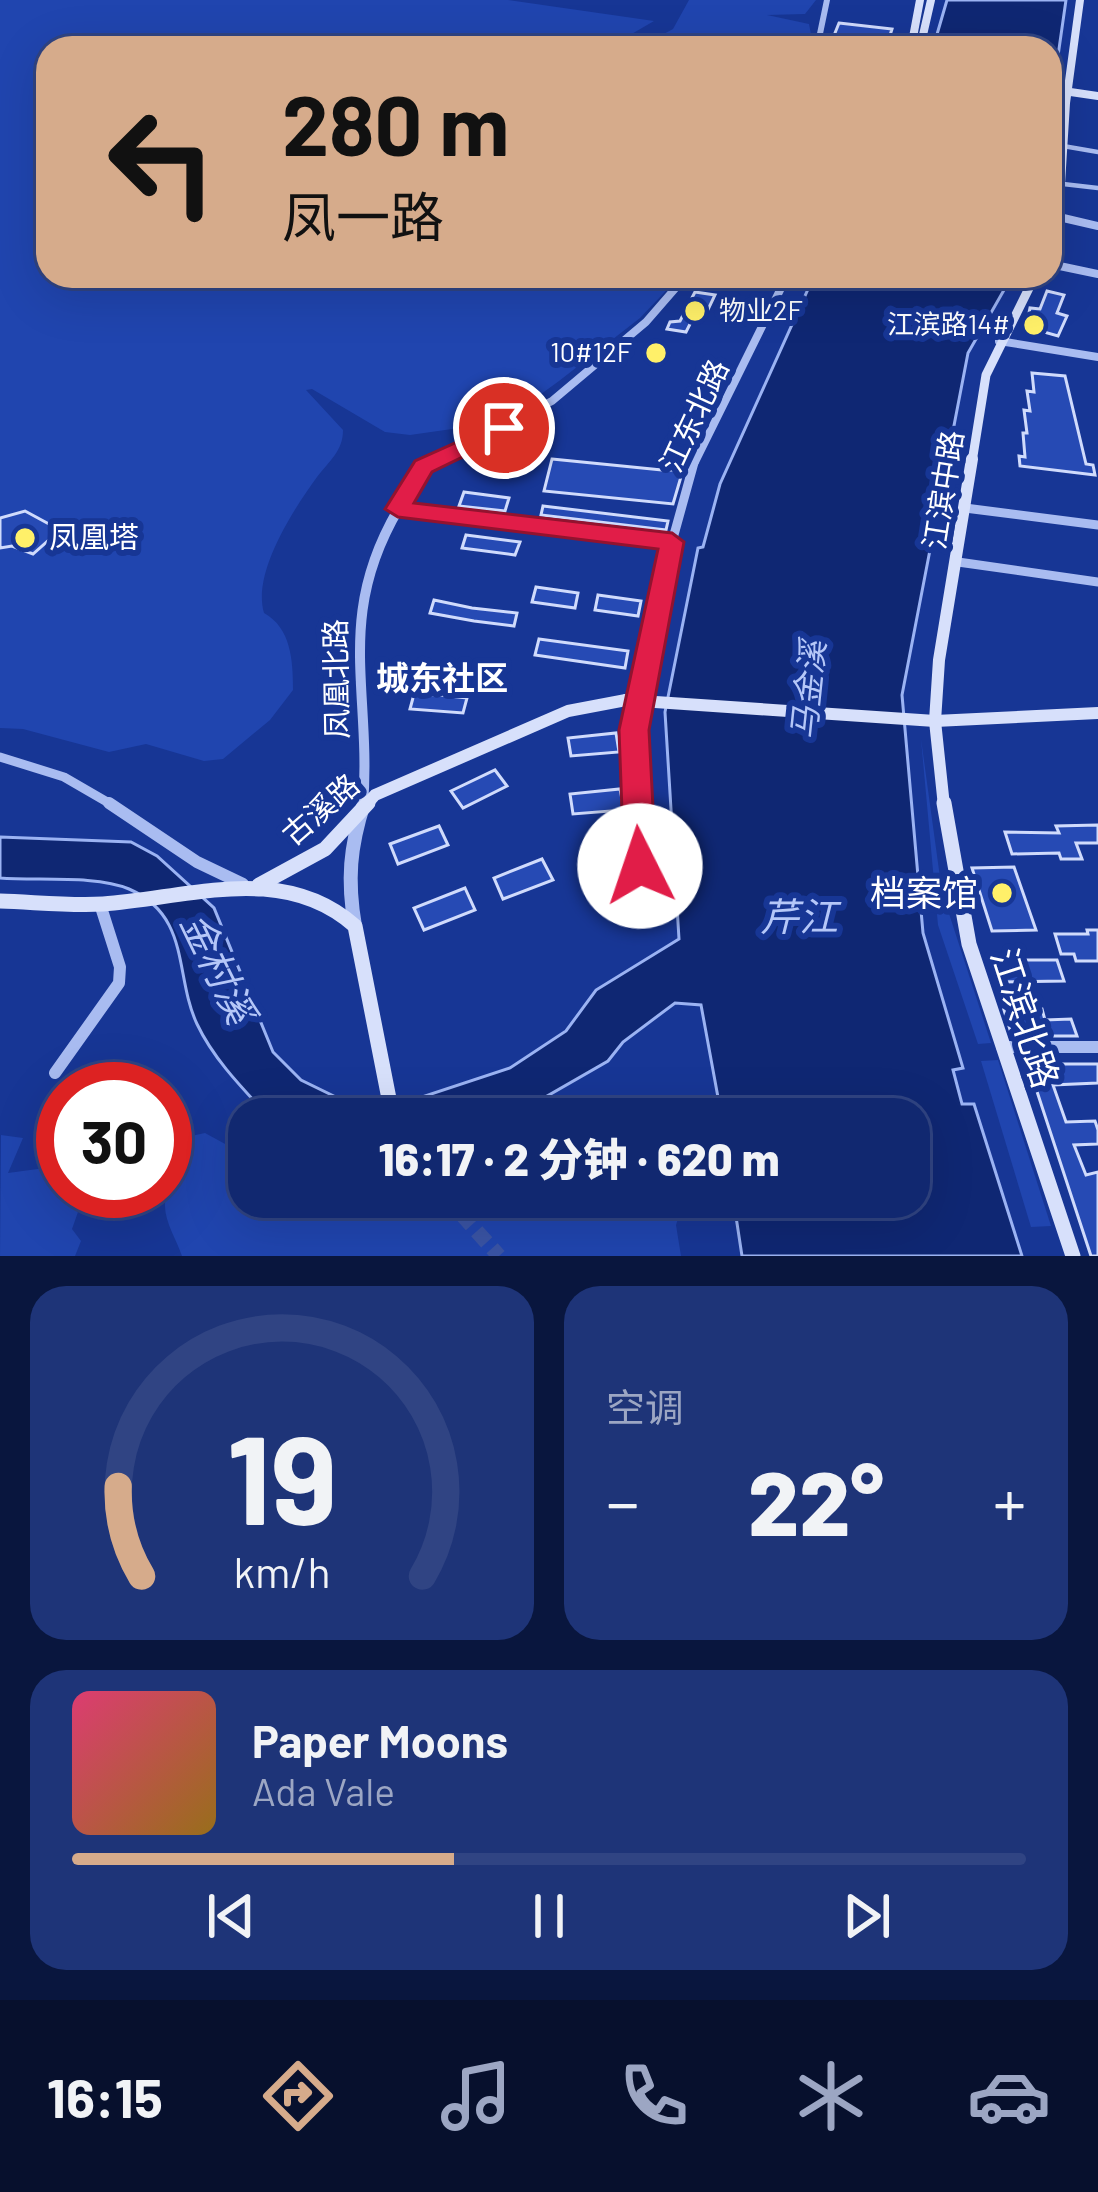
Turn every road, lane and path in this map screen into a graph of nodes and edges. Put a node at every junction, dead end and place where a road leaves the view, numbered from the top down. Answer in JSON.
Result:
{"nodes":[{"id":1,"x":827,"y":0,"type":"edge"},
{"id":2,"x":920,"y":0,"type":"edge"},
{"id":3,"x":931,"y":0,"type":"edge"},
{"id":4,"x":1080,"y":0,"type":"edge"},
{"id":5,"x":818,"y":36,"type":"edge"},
{"id":6,"x":913,"y":36,"type":"edge"},
{"id":7,"x":923,"y":36,"type":"edge"},
{"id":8,"x":1062,"y":91,"type":"edge"},
{"id":9,"x":1068,"y":92,"type":"junction"},
{"id":10,"x":1098,"y":96,"type":"edge"},
{"id":11,"x":1063,"y":146,"type":"junction"},
{"id":12,"x":1098,"y":152,"type":"edge"},
{"id":13,"x":1063,"y":184,"type":"junction"},
{"id":14,"x":1098,"y":188,"type":"edge"},
{"id":15,"x":1062,"y":192,"type":"edge"},
{"id":16,"x":1062,"y":218,"type":"edge"},
{"id":17,"x":1098,"y":226,"type":"edge"},
{"id":18,"x":1062,"y":266,"type":"edge"},
{"id":19,"x":1098,"y":274,"type":"edge"},
{"id":20,"x":676,"y":288,"type":"edge"},
{"id":21,"x":781,"y":288,"type":"edge"},
{"id":22,"x":1028,"y":288,"type":"edge"},
{"id":23,"x":999,"y":341,"type":"junction"},
{"id":24,"x":1098,"y":357,"type":"edge"},
{"id":25,"x":964,"y":508,"type":"junction"},
{"id":26,"x":398,"y":509,"type":"junction"},
{"id":27,"x":1098,"y":525,"type":"edge"},
{"id":28,"x":672,"y":542,"type":"junction"},
{"id":29,"x":958,"y":562,"type":"junction"},
{"id":30,"x":1098,"y":581,"type":"edge"},
{"id":31,"x":1098,"y":713,"type":"edge"},
{"id":32,"x":935,"y":721,"type":"junction"},
{"id":33,"x":0,"y":757,"type":"edge"},
{"id":34,"x":364,"y":803,"type":"junction"},
{"id":35,"x":640,"y":866,"type":"dead end"},
{"id":36,"x":254,"y":887,"type":"junction"},
{"id":37,"x":0,"y":901,"type":"edge"},
{"id":38,"x":100,"y":904,"type":"junction"},
{"id":39,"x":355,"y":926,"type":"junction"},
{"id":40,"x":1002,"y":1047,"type":"junction"},
{"id":41,"x":1098,"y":1047,"type":"edge"},
{"id":42,"x":63,"y":1062,"type":"edge"},
{"id":43,"x":388,"y":1098,"type":"edge"},
{"id":44,"x":1073,"y":1256,"type":"edge"}],
"edges":[{"from":1,"to":5,"type":"street"},
{"from":2,"to":6,"type":"main road"},
{"from":3,"to":7,"type":"main road"},
{"from":4,"to":9,"type":"main road"},
{"from":8,"to":9,"type":"main road"},
{"from":9,"to":10,"type":"main road"},
{"from":9,"to":11,"type":"main road"},
{"from":11,"to":12,"type":"street"},
{"from":11,"to":13,"type":"main road"},
{"from":13,"to":14,"type":"street"},
{"from":13,"to":15,"type":"main road"},
{"from":16,"to":17,"type":"street"},
{"from":18,"to":19,"type":"street"},
{"from":20,"to":26,"type":"street","name":"凤凰北路"},
{"from":21,"to":28,"type":"street","name":"江东北路"},
{"from":22,"to":23,"type":"main road","name":"江滨中路"},
{"from":23,"to":24,"type":"street"},
{"from":23,"to":25,"type":"main road","name":"江滨中路"},
{"from":25,"to":27,"type":"street"},
{"from":25,"to":29,"type":"main road","name":"江滨中路"},
{"from":26,"to":28,"type":"street"},
{"from":26,"to":34,"type":"street","name":"凤凰北路"},
{"from":28,"to":35,"type":"street","name":"江东北路"},
{"from":29,"to":30,"type":"street"},
{"from":29,"to":32,"type":"main road","name":"江滨中路"},
{"from":31,"to":32,"type":"main road"},
{"from":32,"to":34,"type":"main road","name":"古溪路","bridge":true},
{"from":32,"to":40,"type":"main road","name":"江滨北路"},
{"from":33,"to":36,"type":"street"},
{"from":34,"to":36,"type":"main road","name":"古溪路"},
{"from":34,"to":39,"type":"street","name":"凤凰北路"},
{"from":36,"to":38,"type":"main road"},
{"from":36,"to":39,"type":"main road"},
{"from":37,"to":38,"type":"main road"},
{"from":38,"to":42,"type":"street"},
{"from":39,"to":43,"type":"main road"},
{"from":40,"to":41,"type":"street"},
{"from":40,"to":44,"type":"main road","name":"江滨北路"}]}
